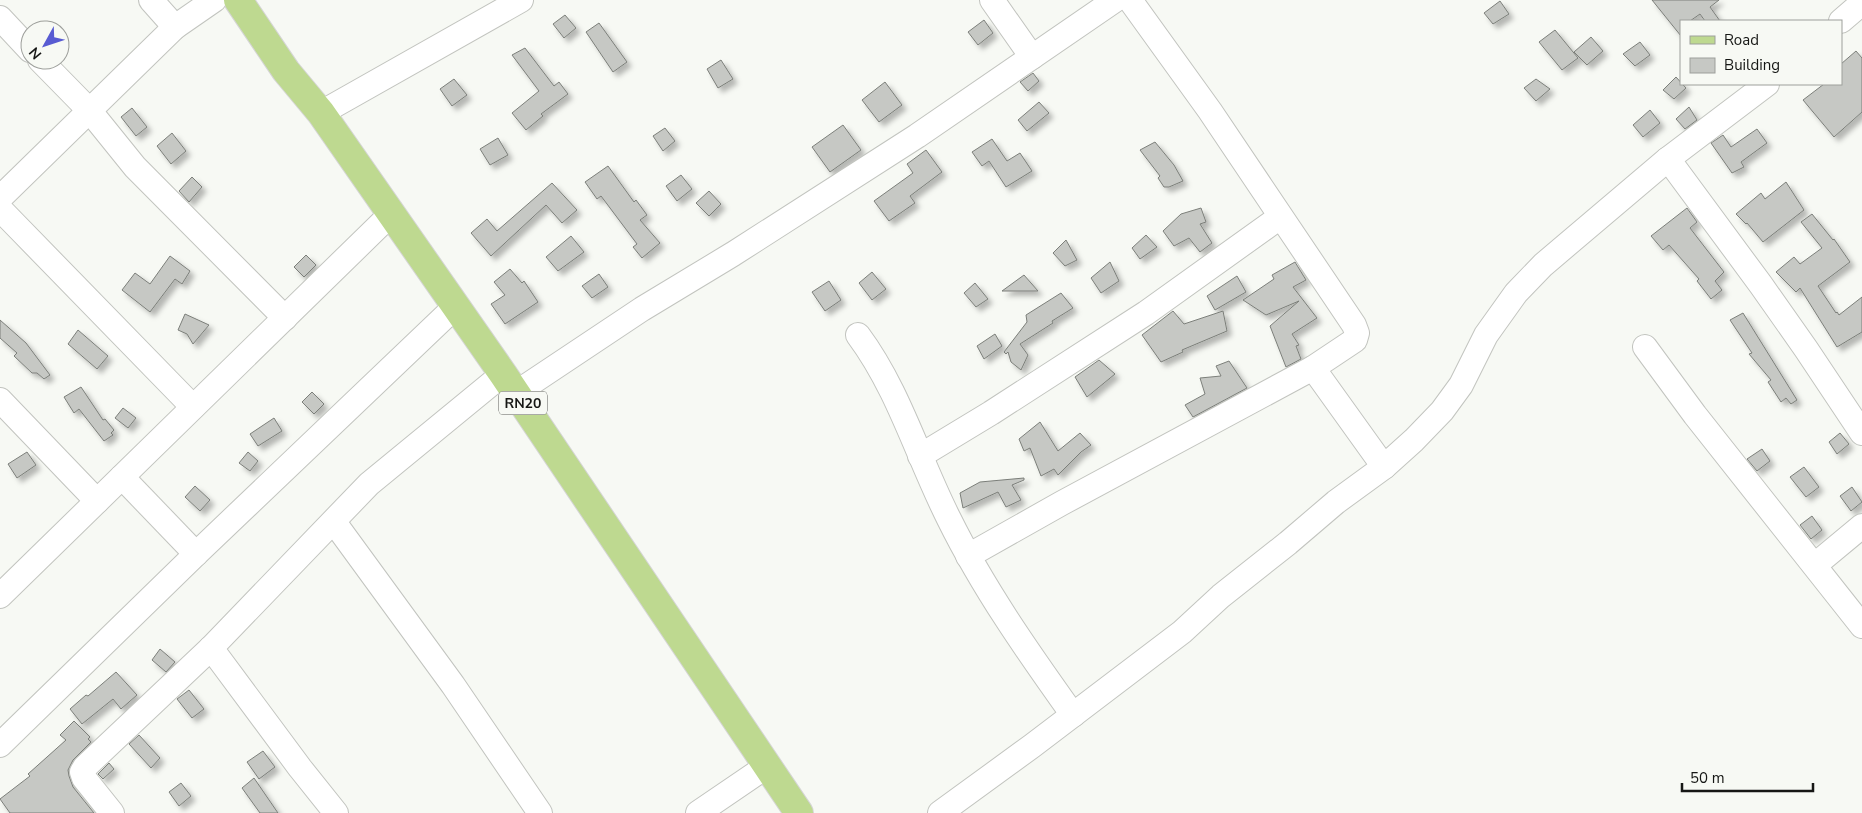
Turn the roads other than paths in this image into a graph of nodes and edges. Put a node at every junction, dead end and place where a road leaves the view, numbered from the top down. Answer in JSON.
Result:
{"nodes":[{"id":1,"x":151,"y":0,"type":"edge"},
{"id":2,"x":214,"y":0,"type":"edge"},
{"id":3,"x":238,"y":0,"type":"edge"},
{"id":4,"x":521,"y":0,"type":"edge"},
{"id":5,"x":992,"y":0,"type":"edge"},
{"id":6,"x":1116,"y":0,"type":"edge"},
{"id":7,"x":1130,"y":0,"type":"edge"},
{"id":8,"x":0,"y":18,"type":"edge"},
{"id":9,"x":175,"y":27,"type":"junction"},
{"id":10,"x":20,"y":39,"type":"edge"},
{"id":11,"x":1032,"y":57,"type":"junction"},
{"id":12,"x":50,"y":70,"type":"edge"},
{"id":13,"x":1766,"y":85,"type":"edge"},
{"id":14,"x":88,"y":110,"type":"junction"},
{"id":15,"x":321,"y":114,"type":"junction"},
{"id":16,"x":1668,"y":159,"type":"junction"},
{"id":17,"x":0,"y":198,"type":"edge"},
{"id":18,"x":0,"y":209,"type":"edge"},
{"id":19,"x":392,"y":214,"type":"junction"},
{"id":20,"x":1280,"y":217,"type":"junction"},
{"id":21,"x":456,"y":306,"type":"junction"},
{"id":22,"x":285,"y":318,"type":"junction"},
{"id":23,"x":858,"y":335,"type":"dead end"},
{"id":24,"x":1645,"y":346,"type":"dead end"},
{"id":25,"x":1313,"y":368,"type":"junction"},
{"id":26,"x":509,"y":383,"type":"junction"},
{"id":27,"x":0,"y":400,"type":"edge"},
{"id":28,"x":193,"y":407,"type":"junction"},
{"id":29,"x":1862,"y":434,"type":"edge"},
{"id":30,"x":920,"y":456,"type":"junction"},
{"id":31,"x":1384,"y":467,"type":"junction"},
{"id":32,"x":122,"y":477,"type":"junction"},
{"id":33,"x":97,"y":500,"type":"junction"},
{"id":34,"x":334,"y":522,"type":"junction"},
{"id":35,"x":1862,"y":526,"type":"edge"},
{"id":36,"x":196,"y":554,"type":"junction"},
{"id":37,"x":968,"y":556,"type":"junction"},
{"id":38,"x":1815,"y":565,"type":"junction"},
{"id":39,"x":0,"y":595,"type":"edge"},
{"id":40,"x":1862,"y":626,"type":"edge"},
{"id":41,"x":211,"y":648,"type":"junction"},
{"id":42,"x":1072,"y":715,"type":"junction"},
{"id":43,"x":0,"y":745,"type":"edge"},
{"id":44,"x":767,"y":766,"type":"junction"},
{"id":45,"x":112,"y":813,"type":"edge"},
{"id":46,"x":336,"y":813,"type":"edge"},
{"id":47,"x":540,"y":813,"type":"edge"},
{"id":48,"x":698,"y":813,"type":"edge"},
{"id":49,"x":799,"y":813,"type":"edge"},
{"id":50,"x":940,"y":813,"type":"edge"}],
"edges":[{"from":1,"to":9,"type":"street"},
{"from":2,"to":9,"type":"street"},
{"from":3,"to":15,"type":"main road","number":"RN20"},
{"from":4,"to":15,"type":"street"},
{"from":5,"to":11,"type":"street"},
{"from":6,"to":11,"type":"street"},
{"from":7,"to":20,"type":"street"},
{"from":8,"to":10,"type":"street"},
{"from":9,"to":14,"type":"street"},
{"from":11,"to":26,"type":"street"},
{"from":12,"to":14,"type":"street"},
{"from":13,"to":16,"type":"street"},
{"from":14,"to":17,"type":"street"},
{"from":14,"to":22,"type":"street"},
{"from":15,"to":19,"type":"main road","number":"RN20"},
{"from":16,"to":29,"type":"street"},
{"from":16,"to":31,"type":"street"},
{"from":18,"to":28,"type":"street"},
{"from":19,"to":21,"type":"main road","number":"RN20"},
{"from":19,"to":22,"type":"street"},
{"from":20,"to":25,"type":"street"},
{"from":20,"to":30,"type":"street"},
{"from":21,"to":26,"type":"main road","number":"RN20"},
{"from":21,"to":36,"type":"street"},
{"from":22,"to":28,"type":"street"},
{"from":23,"to":30,"type":"street"},
{"from":24,"to":38,"type":"street"},
{"from":25,"to":31,"type":"street"},
{"from":25,"to":37,"type":"street"},
{"from":26,"to":34,"type":"street"},
{"from":26,"to":44,"type":"main road","number":"RN20"},
{"from":27,"to":33,"type":"street"},
{"from":28,"to":32,"type":"street"},
{"from":30,"to":37,"type":"street"},
{"from":31,"to":42,"type":"street"},
{"from":32,"to":33,"type":"street"},
{"from":32,"to":36,"type":"street"},
{"from":33,"to":39,"type":"street"},
{"from":34,"to":41,"type":"street"},
{"from":34,"to":47,"type":"street"},
{"from":35,"to":38,"type":"street"},
{"from":36,"to":43,"type":"street"},
{"from":37,"to":42,"type":"street"},
{"from":38,"to":40,"type":"street"},
{"from":41,"to":45,"type":"street"},
{"from":41,"to":46,"type":"street"},
{"from":42,"to":50,"type":"street"},
{"from":44,"to":48,"type":"street"},
{"from":44,"to":49,"type":"main road","number":"RN20"}]}
